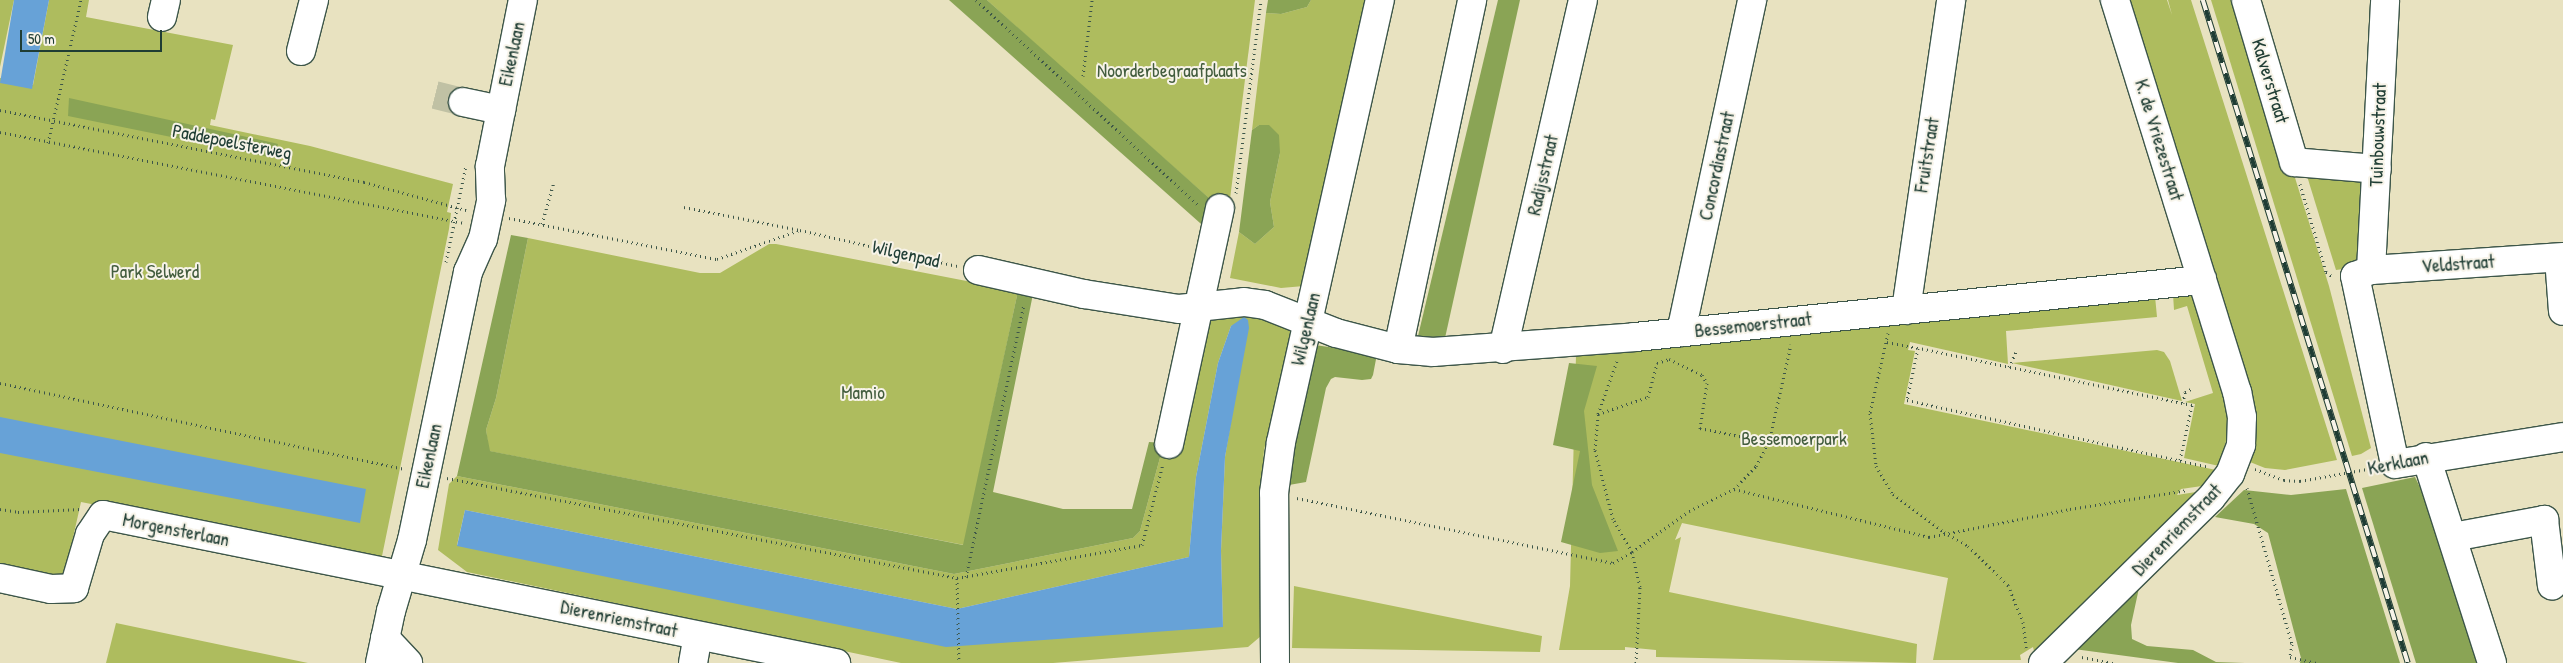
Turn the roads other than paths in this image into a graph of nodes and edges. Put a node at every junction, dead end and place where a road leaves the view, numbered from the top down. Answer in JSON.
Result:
{"nodes":[{"id":1,"x":314,"y":0,"type":"edge"},
{"id":2,"x":523,"y":0,"type":"edge"},
{"id":3,"x":1380,"y":0,"type":"edge"},
{"id":4,"x":1472,"y":0,"type":"edge"},
{"id":5,"x":1583,"y":0,"type":"edge"},
{"id":6,"x":1752,"y":0,"type":"edge"},
{"id":7,"x":1952,"y":0,"type":"edge"},
{"id":8,"x":2115,"y":0,"type":"edge"},
{"id":9,"x":2246,"y":0,"type":"edge"},
{"id":10,"x":2385,"y":0,"type":"edge"},
{"id":11,"x":301,"y":51,"type":"dead end"},
{"id":12,"x":463,"y":102,"type":"tunnel mouth"},
{"id":13,"x":501,"y":110,"type":"junction"},
{"id":14,"x":490,"y":166,"type":"junction"},
{"id":15,"x":2377,"y":169,"type":"junction"},
{"id":16,"x":1224,"y":211,"type":"road end"},
{"id":17,"x":2561,"y":258,"type":"edge"},
{"id":18,"x":978,"y":270,"type":"road end"},
{"id":19,"x":468,"y":272,"type":"junction"},
{"id":20,"x":2363,"y":273,"type":"junction"},
{"id":21,"x":2202,"y":280,"type":"junction"},
{"id":22,"x":1200,"y":308,"type":"junction"},
{"id":23,"x":1898,"y":310,"type":"junction"},
{"id":24,"x":2563,"y":311,"type":"edge"},
{"id":25,"x":1307,"y":324,"type":"junction"},
{"id":26,"x":1681,"y":332,"type":"junction"},
{"id":27,"x":1398,"y":349,"type":"junction"},
{"id":28,"x":1503,"y":349,"type":"junction"},
{"id":29,"x":2563,"y":437,"type":"edge"},
{"id":30,"x":1169,"y":444,"type":"road end"},
{"id":31,"x":2426,"y":457,"type":"junction"},
{"id":32,"x":2395,"y":464,"type":"joint"},
{"id":33,"x":2453,"y":536,"type":"junction"},
{"id":34,"x":402,"y":574,"type":"junction"},
{"id":35,"x":0,"y":578,"type":"edge"},
{"id":36,"x":2552,"y":586,"type":"dead end"},
{"id":37,"x":698,"y":636,"type":"junction"},
{"id":38,"x":382,"y":651,"type":"edge"},
{"id":39,"x":2035,"y":659,"type":"edge"},
{"id":40,"x":408,"y":663,"type":"edge"},
{"id":41,"x":693,"y":663,"type":"edge"},
{"id":42,"x":836,"y":663,"type":"edge"},
{"id":43,"x":1275,"y":663,"type":"edge"},
{"id":44,"x":2492,"y":663,"type":"edge"}],
"edges":[{"from":1,"to":11,"type":"street"},
{"from":2,"to":13,"type":"street","name":"Eikenlaan"},
{"from":3,"to":25,"type":"street","name":"Wilgenlaan"},
{"from":4,"to":27,"type":"street"},
{"from":5,"to":28,"type":"street","name":"Radijsstraat"},
{"from":6,"to":26,"type":"street","name":"Concordiastraat"},
{"from":7,"to":23,"type":"street","name":"Fruitstraat"},
{"from":8,"to":21,"type":"street","name":"K. de Vriezestraat"},
{"from":9,"to":15,"type":"street","name":"Kalverstraat"},
{"from":10,"to":15,"type":"street","name":"Tuinbouwstraat"},
{"from":12,"to":13,"type":"street"},
{"from":13,"to":14,"type":"street","name":"Eikenlaan"},
{"from":14,"to":19,"type":"street","name":"Eikenlaan"},
{"from":14,"to":19,"type":"street","name":"Eikenlaan"},
{"from":15,"to":20,"type":"street","name":"Tuinbouwstraat"},
{"from":16,"to":22,"type":"street"},
{"from":17,"to":20,"type":"street","name":"Veldstraat"},
{"from":17,"to":24,"type":"street"},
{"from":18,"to":22,"type":"street"},
{"from":19,"to":34,"type":"street","name":"Eikenlaan"},
{"from":20,"to":32,"type":"street","name":"Tuinbouwstraat"},
{"from":21,"to":23,"type":"street","name":"Bessemoerstraat"},
{"from":21,"to":39,"type":"street","name":"Dierenriemstraat"},
{"from":22,"to":25,"type":"street"},
{"from":22,"to":30,"type":"street"},
{"from":23,"to":26,"type":"street","name":"Bessemoerstraat"},
{"from":25,"to":27,"type":"street","name":"Bessemoerstraat"},
{"from":25,"to":43,"type":"street","name":"Wilgenlaan"},
{"from":26,"to":28,"type":"street","name":"Bessemoerstraat"},
{"from":27,"to":28,"type":"street","name":"Bessemoerstraat"},
{"from":29,"to":31,"type":"street","name":"Kerklaan"},
{"from":31,"to":32,"type":"street","name":"Kerklaan"},
{"from":31,"to":33,"type":"street"},
{"from":33,"to":36,"type":"street"},
{"from":33,"to":44,"type":"street"},
{"from":34,"to":35,"type":"street","name":"Morgensterlaan"},
{"from":34,"to":37,"type":"street","name":"Dierenriemstraat"},
{"from":34,"to":38,"type":"street","name":"Eikenlaan"},
{"from":37,"to":41,"type":"street"},
{"from":37,"to":42,"type":"street","name":"Dierenriemstraat"},
{"from":38,"to":40,"type":"street","name":"Eikenlaan"}]}
